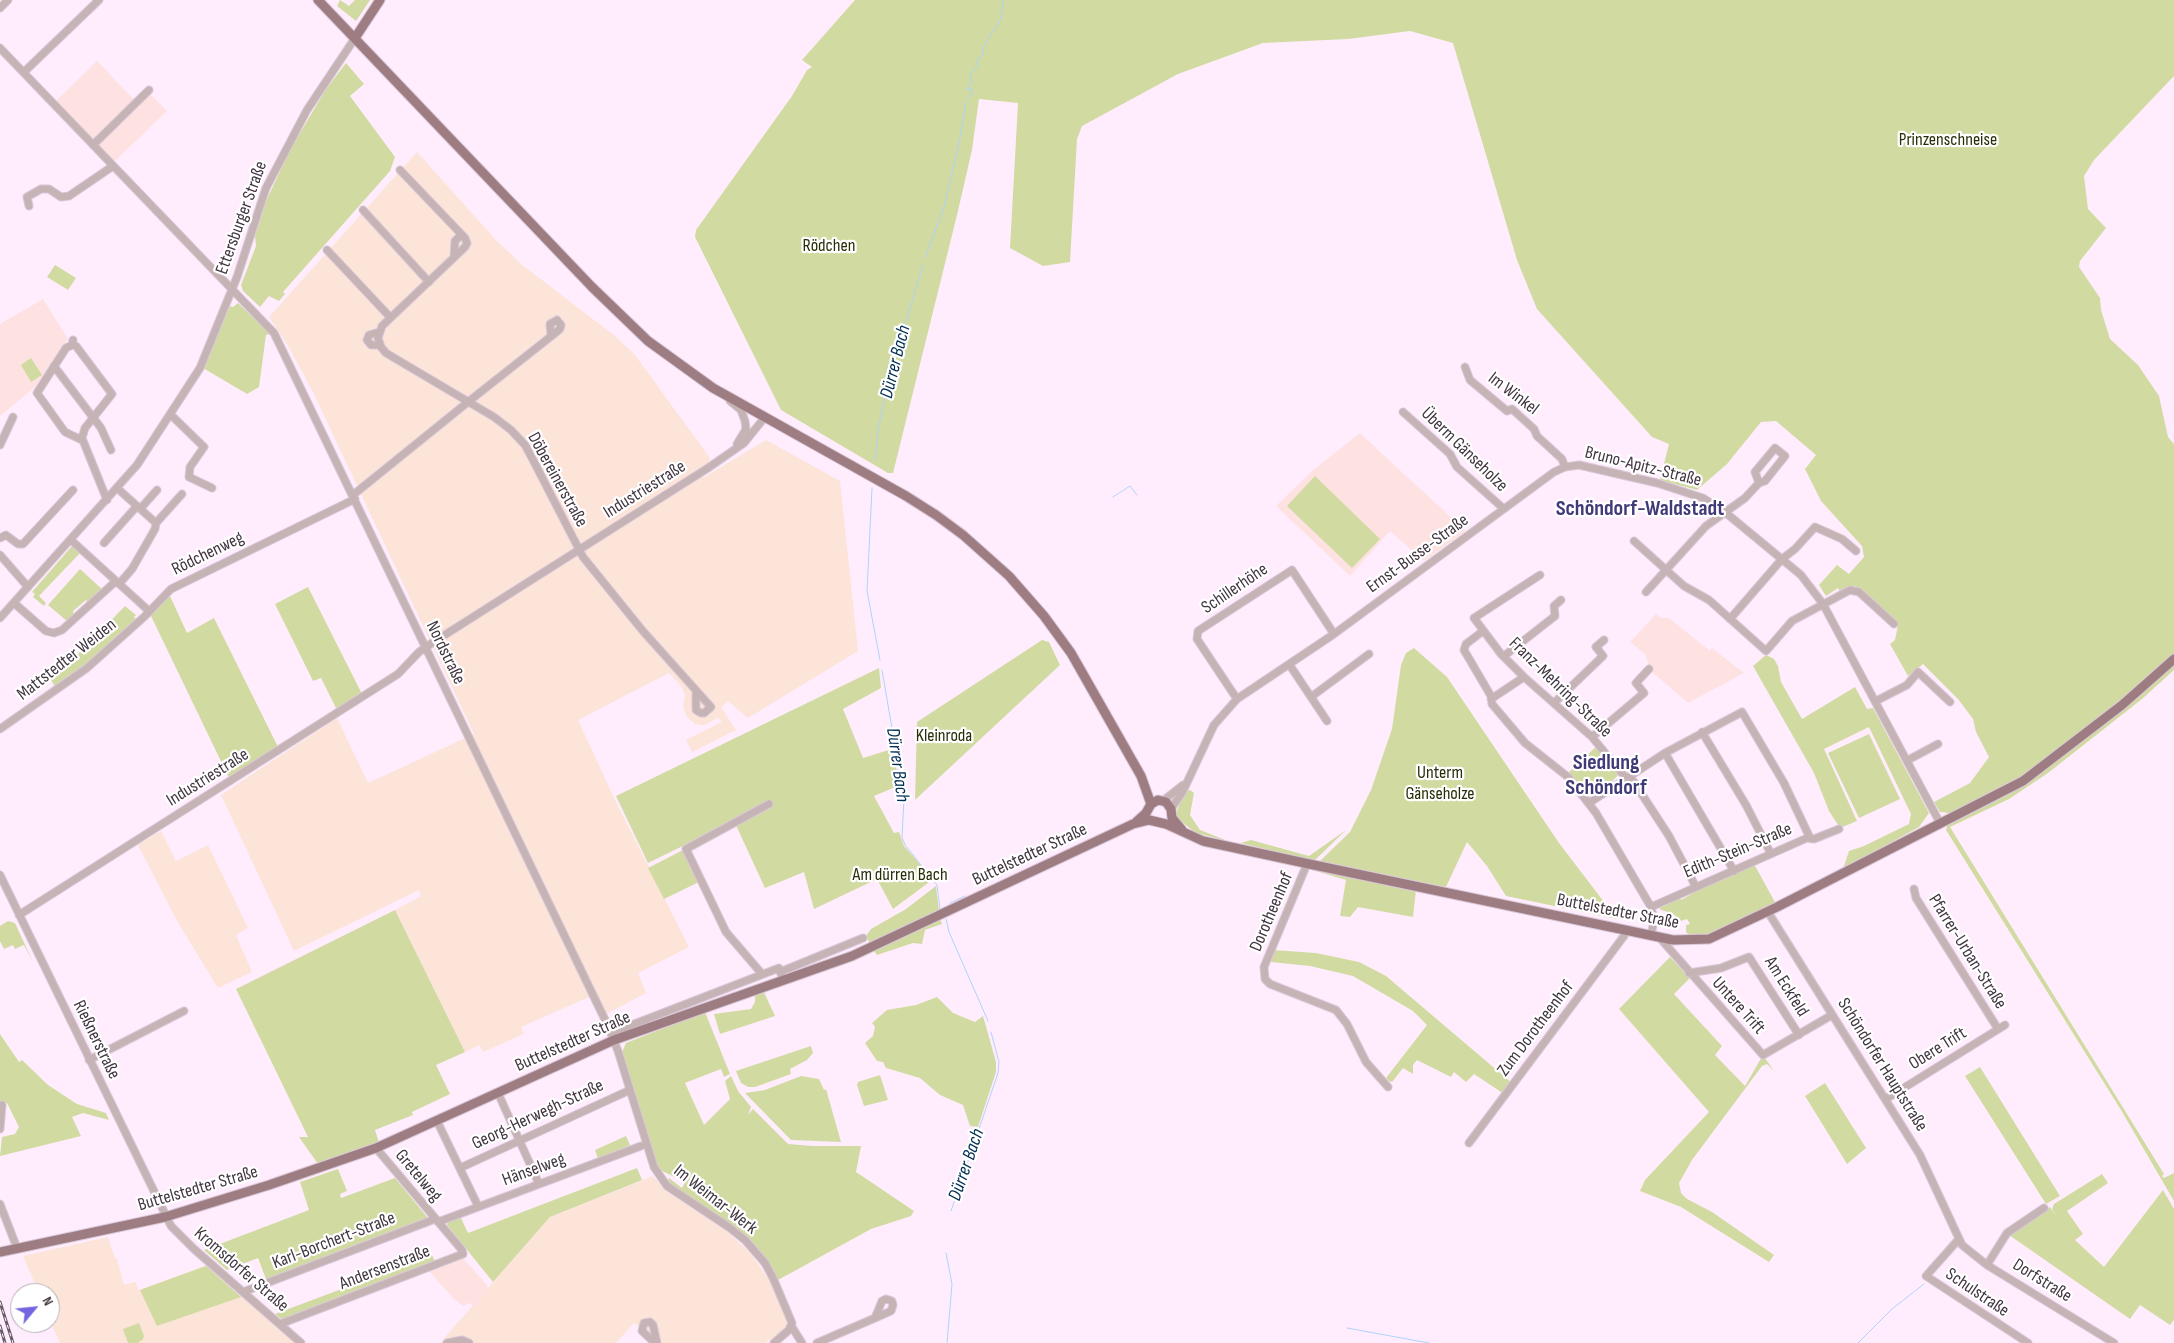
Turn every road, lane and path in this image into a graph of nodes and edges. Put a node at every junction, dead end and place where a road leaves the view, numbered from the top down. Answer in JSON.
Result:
{"nodes":[{"id":1,"x":8,"y":0,"type":"edge"},
{"id":2,"x":99,"y":0,"type":"edge"},
{"id":3,"x":318,"y":0,"type":"edge"},
{"id":4,"x":380,"y":0,"type":"edge"},
{"id":5,"x":0,"y":8,"type":"edge"},
{"id":6,"x":355,"y":38,"type":"junction"},
{"id":7,"x":0,"y":48,"type":"edge"},
{"id":8,"x":24,"y":72,"type":"junction"},
{"id":9,"x":149,"y":90,"type":"dead end"},
{"id":10,"x":93,"y":145,"type":"junction"},
{"id":11,"x":113,"y":166,"type":"junction"},
{"id":12,"x":400,"y":170,"type":"dead end"},
{"id":13,"x":29,"y":206,"type":"dead end"},
{"id":14,"x":363,"y":210,"type":"dead end"},
{"id":15,"x":461,"y":236,"type":"junction"},
{"id":16,"x":326,"y":250,"type":"dead end"},
{"id":17,"x":454,"y":257,"type":"junction"},
{"id":18,"x":429,"y":282,"type":"junction"},
{"id":19,"x":232,"y":290,"type":"junction"},
{"id":20,"x":390,"y":318,"type":"junction"},
{"id":21,"x":379,"y":332,"type":"junction"},
{"id":22,"x":551,"y":336,"type":"dead end"},
{"id":23,"x":380,"y":345,"type":"junction"},
{"id":24,"x":54,"y":366,"type":"junction"},
{"id":25,"x":1465,"y":367,"type":"dead end"},
{"id":26,"x":713,"y":388,"type":"junction"},
{"id":27,"x":468,"y":402,"type":"junction"},
{"id":28,"x":1403,"y":412,"type":"dead end"},
{"id":29,"x":171,"y":415,"type":"junction"},
{"id":30,"x":13,"y":417,"type":"dead end"},
{"id":31,"x":765,"y":417,"type":"junction"},
{"id":32,"x":94,"y":418,"type":"junction"},
{"id":33,"x":82,"y":440,"type":"junction"},
{"id":34,"x":0,"y":445,"type":"edge"},
{"id":35,"x":111,"y":450,"type":"dead end"},
{"id":36,"x":730,"y":452,"type":"junction"},
{"id":37,"x":1565,"y":467,"type":"junction"},
{"id":38,"x":1759,"y":483,"type":"junction"},
{"id":39,"x":117,"y":488,"type":"junction"},
{"id":40,"x":212,"y":488,"type":"dead end"},
{"id":41,"x":73,"y":490,"type":"dead end"},
{"id":42,"x":157,"y":490,"type":"dead end"},
{"id":43,"x":182,"y":494,"type":"dead end"},
{"id":44,"x":354,"y":497,"type":"junction"},
{"id":45,"x":107,"y":500,"type":"junction"},
{"id":46,"x":139,"y":508,"type":"junction"},
{"id":47,"x":1504,"y":509,"type":"junction"},
{"id":48,"x":1726,"y":513,"type":"junction"},
{"id":49,"x":156,"y":523,"type":"junction"},
{"id":50,"x":0,"y":538,"type":"edge"},
{"id":51,"x":71,"y":540,"type":"junction"},
{"id":52,"x":1634,"y":541,"type":"dead end"},
{"id":53,"x":104,"y":543,"type":"dead end"},
{"id":54,"x":578,"y":550,"type":"junction"},
{"id":55,"x":1856,"y":551,"type":"dead end"},
{"id":56,"x":0,"y":555,"type":"edge"},
{"id":57,"x":1782,"y":559,"type":"junction"},
{"id":58,"x":1666,"y":570,"type":"junction"},
{"id":59,"x":1540,"y":575,"type":"dead end"},
{"id":60,"x":118,"y":582,"type":"junction"},
{"id":61,"x":28,"y":587,"type":"junction"},
{"id":62,"x":1646,"y":592,"type":"dead end"},
{"id":63,"x":1561,"y":600,"type":"dead end"},
{"id":64,"x":14,"y":602,"type":"junction"},
{"id":65,"x":1823,"y":604,"type":"junction"},
{"id":66,"x":149,"y":611,"type":"junction"},
{"id":67,"x":0,"y":618,"type":"edge"},
{"id":68,"x":1730,"y":619,"type":"junction"},
{"id":69,"x":1894,"y":624,"type":"dead end"},
{"id":70,"x":1483,"y":631,"type":"junction"},
{"id":71,"x":1334,"y":634,"type":"junction"},
{"id":72,"x":1604,"y":640,"type":"dead end"},
{"id":73,"x":426,"y":647,"type":"junction"},
{"id":74,"x":1370,"y":654,"type":"dead end"},
{"id":75,"x":1504,"y":656,"type":"junction"},
{"id":76,"x":431,"y":658,"type":"junction"},
{"id":77,"x":2174,"y":659,"type":"edge"},
{"id":78,"x":410,"y":663,"type":"junction"},
{"id":79,"x":1289,"y":664,"type":"junction"},
{"id":80,"x":1649,"y":669,"type":"dead end"},
{"id":81,"x":1524,"y":677,"type":"junction"},
{"id":82,"x":696,"y":691,"type":"junction"},
{"id":83,"x":1311,"y":697,"type":"junction"},
{"id":84,"x":1237,"y":699,"type":"junction"},
{"id":85,"x":1491,"y":699,"type":"junction"},
{"id":86,"x":1876,"y":701,"type":"junction"},
{"id":87,"x":1950,"y":702,"type":"dead end"},
{"id":88,"x":1554,"y":703,"type":"junction"},
{"id":89,"x":1327,"y":721,"type":"dead end"},
{"id":90,"x":0,"y":729,"type":"edge"},
{"id":91,"x":1702,"y":732,"type":"junction"},
{"id":92,"x":1592,"y":737,"type":"junction"},
{"id":93,"x":1938,"y":744,"type":"dead end"},
{"id":94,"x":1665,"y":753,"type":"junction"},
{"id":95,"x":1908,"y":760,"type":"junction"},
{"id":96,"x":1141,"y":776,"type":"junction"},
{"id":97,"x":1628,"y":777,"type":"junction"},
{"id":98,"x":1185,"y":783,"type":"junction"},
{"id":99,"x":1162,"y":800,"type":"junction"},
{"id":100,"x":1589,"y":802,"type":"junction"},
{"id":101,"x":769,"y":804,"type":"dead end"},
{"id":102,"x":1149,"y":807,"type":"junction"},
{"id":103,"x":1171,"y":812,"type":"junction"},
{"id":104,"x":1152,"y":820,"type":"junction"},
{"id":105,"x":1940,"y":822,"type":"junction"},
{"id":106,"x":1162,"y":823,"type":"junction"},
{"id":107,"x":1133,"y":824,"type":"junction"},
{"id":108,"x":1839,"y":829,"type":"dead end"},
{"id":109,"x":1186,"y":834,"type":"junction"},
{"id":110,"x":1810,"y":838,"type":"junction"},
{"id":111,"x":1771,"y":854,"type":"junction"},
{"id":112,"x":1307,"y":864,"type":"junction"},
{"id":113,"x":1734,"y":870,"type":"junction"},
{"id":114,"x":0,"y":875,"type":"edge"},
{"id":115,"x":1696,"y":887,"type":"junction"},
{"id":116,"x":1914,"y":889,"type":"dead end"},
{"id":117,"x":1651,"y":907,"type":"junction"},
{"id":118,"x":1768,"y":912,"type":"junction"},
{"id":119,"x":19,"y":915,"type":"junction"},
{"id":120,"x":1625,"y":931,"type":"junction"},
{"id":121,"x":1655,"y":937,"type":"junction"},
{"id":122,"x":863,"y":938,"type":"dead end"},
{"id":123,"x":1689,"y":973,"type":"junction"},
{"id":124,"x":762,"y":974,"type":"junction"},
{"id":125,"x":782,"y":976,"type":"junction"},
{"id":126,"x":184,"y":1011,"type":"dead end"},
{"id":127,"x":1832,"y":1015,"type":"junction"},
{"id":128,"x":2005,"y":1025,"type":"dead end"},
{"id":129,"x":1998,"y":1029,"type":"junction"},
{"id":130,"x":1799,"y":1035,"type":"junction"},
{"id":131,"x":612,"y":1037,"type":"junction"},
{"id":132,"x":88,"y":1060,"type":"junction"},
{"id":133,"x":1388,"y":1087,"type":"dead end"},
{"id":134,"x":630,"y":1090,"type":"junction"},
{"id":135,"x":498,"y":1093,"type":"junction"},
{"id":136,"x":1886,"y":1099,"type":"junction"},
{"id":137,"x":2,"y":1106,"type":"dead end"},
{"id":138,"x":437,"y":1121,"type":"junction"},
{"id":139,"x":0,"y":1129,"type":"edge"},
{"id":140,"x":520,"y":1140,"type":"junction"},
{"id":141,"x":1469,"y":1143,"type":"dead end"},
{"id":142,"x":641,"y":1146,"type":"dead end"},
{"id":143,"x":376,"y":1148,"type":"junction"},
{"id":144,"x":460,"y":1168,"type":"junction"},
{"id":145,"x":539,"y":1184,"type":"junction"},
{"id":146,"x":0,"y":1204,"type":"edge"},
{"id":147,"x":478,"y":1206,"type":"junction"},
{"id":148,"x":2044,"y":1208,"type":"dead end"},
{"id":149,"x":165,"y":1217,"type":"junction"},
{"id":150,"x":437,"y":1220,"type":"junction"},
{"id":151,"x":1958,"y":1240,"type":"junction"},
{"id":152,"x":14,"y":1249,"type":"junction"},
{"id":153,"x":0,"y":1252,"type":"edge"},
{"id":154,"x":1987,"y":1264,"type":"junction"},
{"id":155,"x":243,"y":1292,"type":"junction"},
{"id":156,"x":875,"y":1318,"type":"dead end"},
{"id":157,"x":280,"y":1324,"type":"junction"},
{"id":158,"x":792,"y":1327,"type":"junction"},
{"id":159,"x":301,"y":1343,"type":"edge"},
{"id":160,"x":447,"y":1343,"type":"edge"},
{"id":161,"x":469,"y":1343,"type":"edge"},
{"id":162,"x":774,"y":1343,"type":"edge"},
{"id":163,"x":802,"y":1343,"type":"edge"},
{"id":164,"x":818,"y":1343,"type":"edge"},
{"id":165,"x":2028,"y":1343,"type":"edge"},
{"id":166,"x":2114,"y":1343,"type":"edge"}],
"edges":[{"from":1,"to":5,"type":"street"},
{"from":2,"to":8,"type":"street"},
{"from":3,"to":6,"type":"main road"},
{"from":4,"to":6,"type":"main road"},
{"from":6,"to":19,"type":"street","name":"Ettersburger Straße"},
{"from":6,"to":26,"type":"main road"},
{"from":7,"to":8,"type":"street","name":"Nordstraße"},
{"from":8,"to":10,"type":"street","name":"Nordstraße"},
{"from":9,"to":10,"type":"street"},
{"from":10,"to":11,"type":"street","name":"Nordstraße"},
{"from":11,"to":13,"type":"street"},
{"from":11,"to":19,"type":"street","name":"Nordstraße"},
{"from":12,"to":15,"type":"street"},
{"from":14,"to":18,"type":"street"},
{"from":15,"to":17,"type":"street"},
{"from":15,"to":17,"type":"street"},
{"from":16,"to":20,"type":"street"},
{"from":17,"to":18,"type":"street"},
{"from":18,"to":20,"type":"street"},
{"from":19,"to":29,"type":"street","name":"Ettersburger Straße"},
{"from":19,"to":44,"type":"street","name":"Nordstraße"},
{"from":20,"to":21,"type":"street"},
{"from":21,"to":23,"type":"street"},
{"from":21,"to":23,"type":"street","name":"Döbereinerstraße"},
{"from":22,"to":27,"type":"street","name":"Rödchenweg"},
{"from":23,"to":27,"type":"street","name":"Döbereinerstraße"},
{"from":24,"to":32,"type":"street"},
{"from":24,"to":32,"type":"street"},
{"from":24,"to":33,"type":"street"},
{"from":25,"to":37,"type":"street","name":"Im Winkel"},
{"from":26,"to":31,"type":"main road"},
{"from":26,"to":36,"type":"street"},
{"from":27,"to":44,"type":"street","name":"Rödchenweg"},
{"from":27,"to":54,"type":"street","name":"Döbereinerstraße"},
{"from":28,"to":47,"type":"street","name":"Überm Gänseholze"},
{"from":29,"to":39,"type":"street","name":"Ettersburger Straße"},
{"from":29,"to":40,"type":"street"},
{"from":30,"to":34,"type":"street"},
{"from":31,"to":36,"type":"street","name":"Industriestraße"},
{"from":31,"to":96,"type":"main road"},
{"from":32,"to":33,"type":"street"},
{"from":32,"to":35,"type":"street"},
{"from":33,"to":45,"type":"street"},
{"from":36,"to":54,"type":"street","name":"Industriestraße"},
{"from":37,"to":47,"type":"street","name":"Ernst-Busse-Straße"},
{"from":37,"to":48,"type":"street","name":"Bruno-Apitz-Straße"},
{"from":38,"to":38,"type":"street"},
{"from":38,"to":48,"type":"street"},
{"from":39,"to":45,"type":"street","name":"Ettersburger Straße"},
{"from":39,"to":46,"type":"street"},
{"from":41,"to":50,"type":"street"},
{"from":42,"to":46,"type":"street"},
{"from":43,"to":49,"type":"street"},
{"from":44,"to":66,"type":"street","name":"Rödchenweg"},
{"from":44,"to":73,"type":"street","name":"Nordstraße"},
{"from":45,"to":51,"type":"street","name":"Ettersburger Straße"},
{"from":46,"to":49,"type":"street"},
{"from":46,"to":53,"type":"street"},
{"from":47,"to":71,"type":"street","name":"Ernst-Busse-Straße"},
{"from":48,"to":57,"type":"street","name":"Bruno-Apitz-Straße"},
{"from":48,"to":58,"type":"street"},
{"from":49,"to":60,"type":"street"},
{"from":51,"to":60,"type":"street"},
{"from":51,"to":61,"type":"street","name":"Ettersburger Straße"},
{"from":52,"to":58,"type":"street"},
{"from":54,"to":73,"type":"street","name":"Industriestraße"},
{"from":54,"to":82,"type":"street","name":"Döbereinerstraße"},
{"from":55,"to":57,"type":"street"},
{"from":56,"to":61,"type":"street"},
{"from":57,"to":65,"type":"street","name":"Bruno-Apitz-Straße"},
{"from":57,"to":68,"type":"street"},
{"from":58,"to":62,"type":"street"},
{"from":58,"to":68,"type":"street"},
{"from":59,"to":70,"type":"street","name":"Franz-Mehring-Straße"},
{"from":60,"to":64,"type":"street"},
{"from":60,"to":66,"type":"street"},
{"from":61,"to":64,"type":"street","name":"Ettersburger Straße"},
{"from":63,"to":75,"type":"street"},
{"from":64,"to":67,"type":"street","name":"Ettersburger Straße"},
{"from":65,"to":68,"type":"street"},
{"from":65,"to":69,"type":"street"},
{"from":65,"to":86,"type":"street","name":"Bruno-Apitz-Straße"},
{"from":66,"to":90,"type":"street","name":"Mattstedter Weiden"},
{"from":70,"to":75,"type":"street","name":"Franz-Mehring-Straße"},
{"from":70,"to":85,"type":"street"},
{"from":71,"to":79,"type":"street","name":"Ernst-Busse-Straße"},
{"from":71,"to":84,"type":"street","name":"Schillerhöhe"},
{"from":72,"to":88,"type":"street"},
{"from":73,"to":76,"type":"street","name":"Nordstraße"},
{"from":73,"to":78,"type":"street","name":"Industriestraße"},
{"from":74,"to":83,"type":"street"},
{"from":75,"to":81,"type":"street","name":"Franz-Mehring-Straße"},
{"from":76,"to":78,"type":"street","name":"Industriestraße"},
{"from":76,"to":131,"type":"street","name":"Nordstraße"},
{"from":77,"to":105,"type":"main road","name":"Buttelstedter Straße"},
{"from":78,"to":119,"type":"street","name":"Industriestraße"},
{"from":79,"to":83,"type":"street"},
{"from":79,"to":84,"type":"street","name":"Ernst-Busse-Straße"},
{"from":80,"to":92,"type":"street"},
{"from":81,"to":85,"type":"street"},
{"from":81,"to":88,"type":"street","name":"Franz-Mehring-Straße"},
{"from":82,"to":82,"type":"street","name":"Döbereinerstraße"},
{"from":83,"to":89,"type":"street"},
{"from":84,"to":98,"type":"street","name":"Ernst-Busse-Straße"},
{"from":85,"to":100,"type":"street"},
{"from":86,"to":87,"type":"street"},
{"from":86,"to":95,"type":"street","name":"Bruno-Apitz-Straße"},
{"from":88,"to":92,"type":"street","name":"Franz-Mehring-Straße"},
{"from":91,"to":94,"type":"street"},
{"from":91,"to":110,"type":"street"},
{"from":91,"to":111,"type":"street"},
{"from":92,"to":97,"type":"street","name":"Franz-Mehring-Straße"},
{"from":93,"to":95,"type":"street"},
{"from":94,"to":97,"type":"street"},
{"from":94,"to":113,"type":"street"},
{"from":95,"to":105,"type":"street","name":"Bruno-Apitz-Straße"},
{"from":96,"to":99,"type":"main road"},
{"from":96,"to":102,"type":"main road"},
{"from":97,"to":100,"type":"street"},
{"from":97,"to":115,"type":"street","name":"Franz-Mehring-Straße"},
{"from":98,"to":99,"type":"street","name":"Ernst-Busse-Straße"},
{"from":98,"to":103,"type":"street","name":"Ernst-Busse-Straße"},
{"from":99,"to":102,"type":"main road"},
{"from":99,"to":103,"type":"main road"},
{"from":100,"to":117,"type":"street"},
{"from":101,"to":124,"type":"street"},
{"from":102,"to":104,"type":"main road"},
{"from":102,"to":107,"type":"main road"},
{"from":103,"to":106,"type":"main road"},
{"from":103,"to":109,"type":"main road"},
{"from":104,"to":106,"type":"main road","name":"Buttelstedter Straße"},
{"from":104,"to":107,"type":"main road"},
{"from":105,"to":118,"type":"main road","name":"Buttelstedter Straße"},
{"from":106,"to":109,"type":"main road","name":"Buttelstedter Straße"},
{"from":107,"to":125,"type":"main road","name":"Buttelstedter Straße"},
{"from":108,"to":110,"type":"street","name":"Edith-Stein-Straße"},
{"from":109,"to":112,"type":"main road","name":"Buttelstedter Straße"},
{"from":110,"to":111,"type":"street","name":"Edith-Stein-Straße"},
{"from":111,"to":113,"type":"street","name":"Edith-Stein-Straße"},
{"from":112,"to":120,"type":"main road","name":"Buttelstedter Straße"},
{"from":112,"to":133,"type":"street","name":"Dorotheenhof"},
{"from":113,"to":115,"type":"street","name":"Edith-Stein-Straße"},
{"from":114,"to":119,"type":"street","name":"Rießnerstraße"},
{"from":115,"to":117,"type":"street","name":"Edith-Stein-Straße"},
{"from":116,"to":129,"type":"street","name":"Pfarrer-Urban-Straße"},
{"from":117,"to":121,"type":"street"},
{"from":118,"to":121,"type":"main road","name":"Buttelstedter Straße"},
{"from":118,"to":127,"type":"street","name":"Schöndorfer Hauptstraße"},
{"from":119,"to":132,"type":"street","name":"Rießnerstraße"},
{"from":120,"to":121,"type":"main road","name":"Buttelstedter Straße"},
{"from":120,"to":141,"type":"street","name":"Zum Dorotheenhof"},
{"from":121,"to":123,"type":"street","name":"Untere Trift"},
{"from":122,"to":125,"type":"street","name":"Buttelstedter Straße"},
{"from":123,"to":130,"type":"street","name":"Untere Trift"},
{"from":123,"to":130,"type":"street","name":"Am Eckfeld"},
{"from":124,"to":125,"type":"street"},
{"from":124,"to":131,"type":"street"},
{"from":125,"to":131,"type":"main road","name":"Buttelstedter Straße"},
{"from":126,"to":132,"type":"street"},
{"from":127,"to":130,"type":"street","name":"Untere Trift"},
{"from":127,"to":136,"type":"street","name":"Schöndorfer Hauptstraße"},
{"from":128,"to":129,"type":"street","name":"Obere Trift"},
{"from":129,"to":136,"type":"street","name":"Obere Trift"},
{"from":131,"to":134,"type":"street","name":"Im Weimar-Werk"},
{"from":131,"to":135,"type":"main road","name":"Buttelstedter Straße"},
{"from":132,"to":149,"type":"street","name":"Rießnerstraße"},
{"from":134,"to":140,"type":"street","name":"Georg-Herwegh-Straße"},
{"from":134,"to":158,"type":"street","name":"Im Weimar-Werk"},
{"from":135,"to":138,"type":"main road","name":"Buttelstedter Straße"},
{"from":135,"to":140,"type":"street"},
{"from":136,"to":151,"type":"street","name":"Schöndorfer Hauptstraße"},
{"from":137,"to":139,"type":"street"},
{"from":138,"to":143,"type":"main road","name":"Buttelstedter Straße"},
{"from":138,"to":144,"type":"street"},
{"from":140,"to":144,"type":"street","name":"Georg-Herwegh-Straße"},
{"from":140,"to":145,"type":"street"},
{"from":142,"to":145,"type":"street","name":"Hänselweg"},
{"from":143,"to":149,"type":"main road","name":"Buttelstedter Straße"},
{"from":143,"to":150,"type":"street","name":"Gretelweg"},
{"from":144,"to":147,"type":"street"},
{"from":145,"to":147,"type":"street","name":"Hänselweg"},
{"from":146,"to":152,"type":"street"},
{"from":147,"to":150,"type":"street","name":"Hänselweg"},
{"from":148,"to":154,"type":"street"},
{"from":149,"to":152,"type":"main road","name":"Buttelstedter Straße"},
{"from":149,"to":155,"type":"street","name":"Kromsdorfer Straße"},
{"from":150,"to":155,"type":"street","name":"Karl-Borchert-Straße"},
{"from":150,"to":157,"type":"street","name":"Andersenstraße"},
{"from":151,"to":154,"type":"street","name":"Dorfstraße"},
{"from":151,"to":165,"type":"street","name":"Schulstraße"},
{"from":152,"to":153,"type":"main road","name":"Buttelstedter Straße"},
{"from":154,"to":166,"type":"street","name":"Dorfstraße"},
{"from":155,"to":157,"type":"street","name":"Kromsdorfer Straße"},
{"from":156,"to":164,"type":"street"},
{"from":157,"to":159,"type":"street","name":"Kromsdorfer Straße"},
{"from":158,"to":162,"type":"street"},
{"from":158,"to":163,"type":"street","name":"Im Weimar-Werk"},
{"from":160,"to":161,"type":"street"}]}
